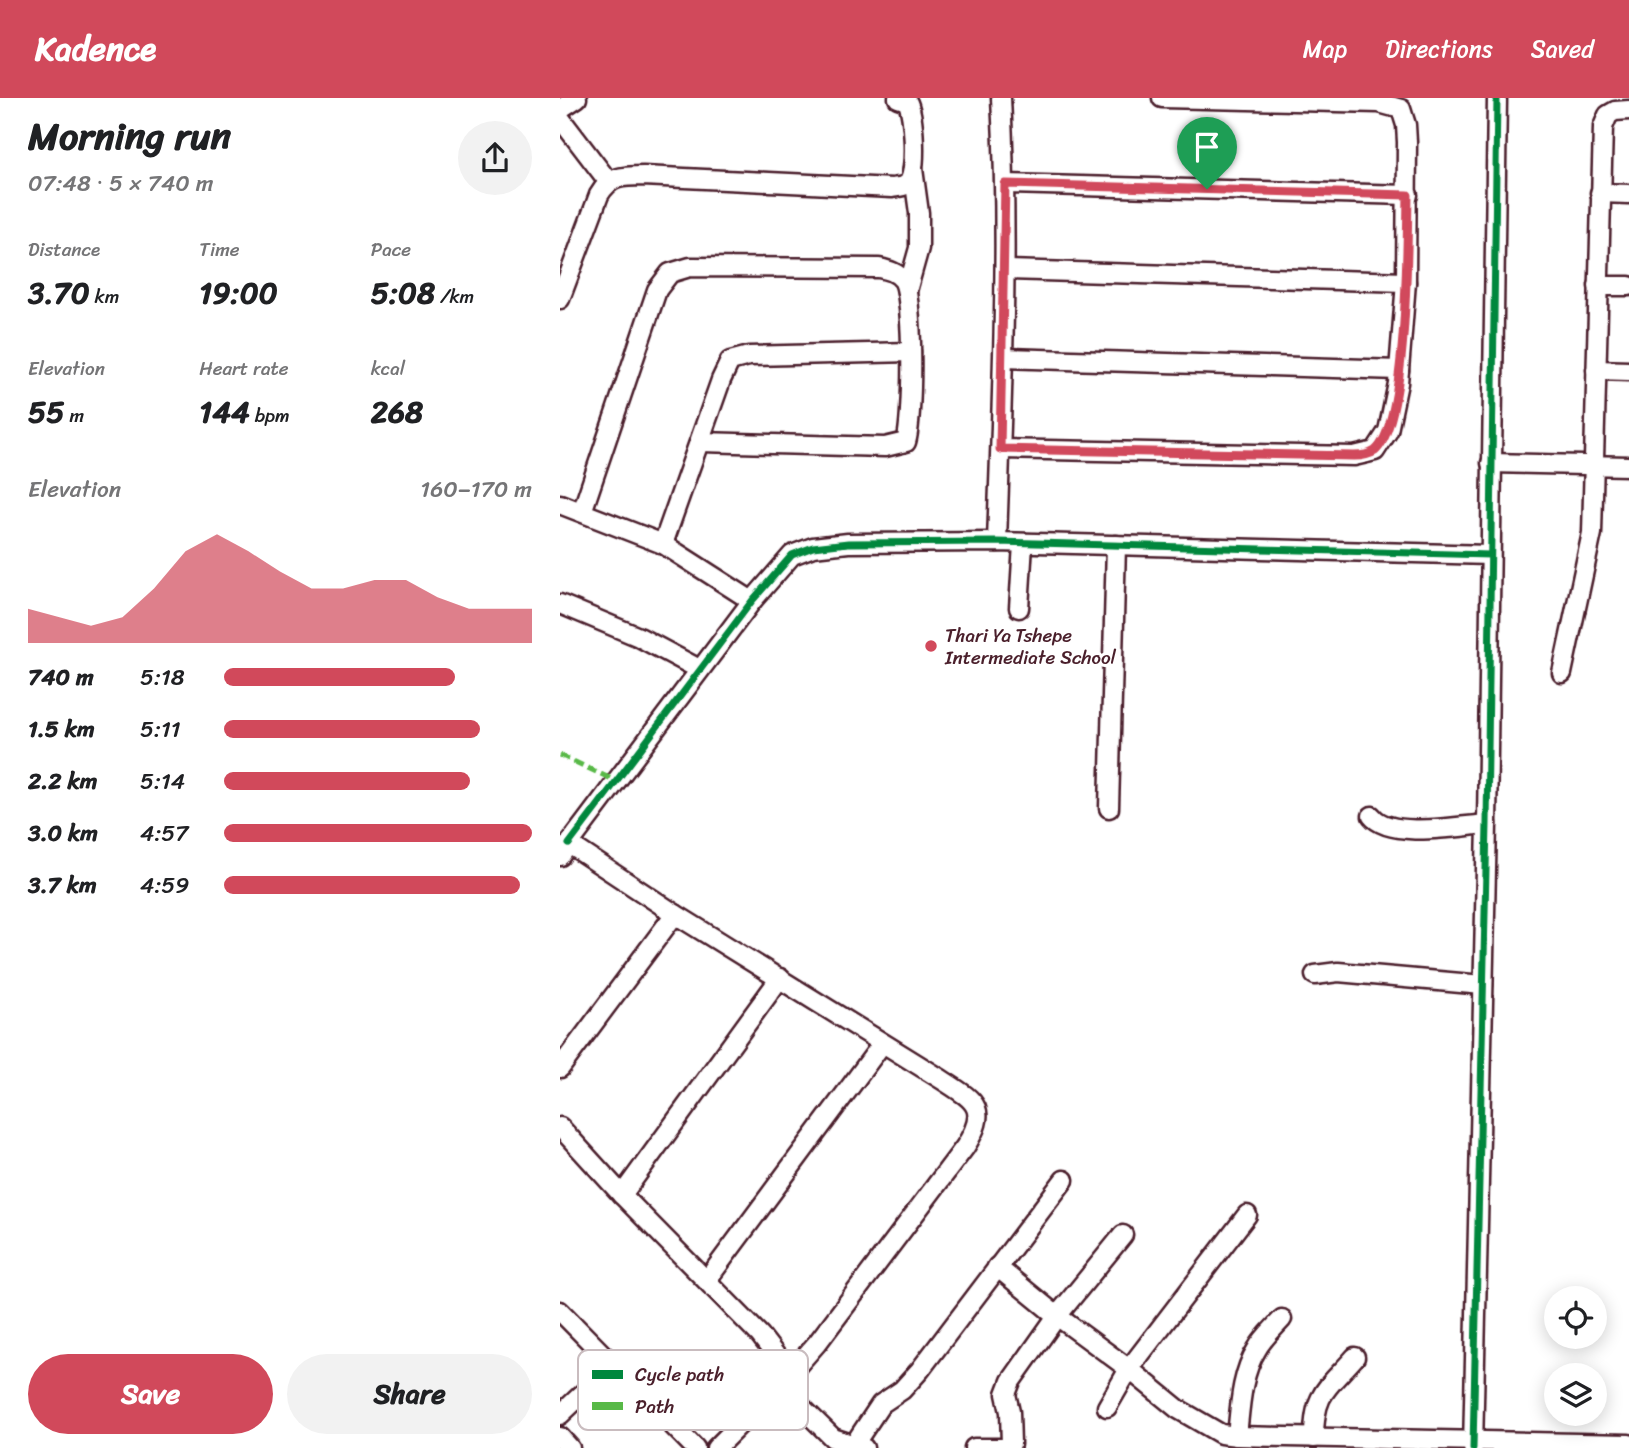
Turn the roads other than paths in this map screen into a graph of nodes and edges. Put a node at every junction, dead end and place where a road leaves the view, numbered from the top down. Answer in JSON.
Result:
{"nodes":[{"id":1,"x":577,"y":98,"type":"edge"},
{"id":2,"x":898,"y":98,"type":"edge"},
{"id":3,"x":1001,"y":98,"type":"edge"},
{"id":4,"x":1162,"y":98,"type":"edge"},
{"id":5,"x":1497,"y":98,"type":"edge"},
{"id":6,"x":560,"y":109,"type":"edge"},
{"id":7,"x":1629,"y":110,"type":"edge"},
{"id":8,"x":560,"y":118,"type":"edge"},
{"id":9,"x":913,"y":165,"type":"junction"},
{"id":10,"x":608,"y":181,"type":"junction"},
{"id":11,"x":1005,"y":184,"type":"junction"},
{"id":12,"x":1600,"y":193,"type":"junction"},
{"id":13,"x":1629,"y":194,"type":"edge"},
{"id":14,"x":1408,"y":195,"type":"junction"},
{"id":15,"x":1005,"y":270,"type":"junction"},
{"id":16,"x":1406,"y":282,"type":"junction"},
{"id":17,"x":1598,"y":286,"type":"junction"},
{"id":18,"x":1629,"y":286,"type":"edge"},
{"id":19,"x":907,"y":291,"type":"junction"},
{"id":20,"x":560,"y":299,"type":"edge"},
{"id":21,"x":911,"y":352,"type":"junction"},
{"id":22,"x":1004,"y":358,"type":"junction"},
{"id":23,"x":1399,"y":370,"type":"junction"},
{"id":24,"x":1596,"y":370,"type":"junction"},
{"id":25,"x":1629,"y":371,"type":"edge"},
{"id":26,"x":701,"y":442,"type":"junction"},
{"id":27,"x":1000,"y":449,"type":"junction"},
{"id":28,"x":1491,"y":463,"type":"junction"},
{"id":29,"x":1595,"y":465,"type":"junction"},
{"id":30,"x":1629,"y":466,"type":"edge"},
{"id":31,"x":560,"y":504,"type":"edge"},
{"id":32,"x":582,"y":512,"type":"junction"},
{"id":33,"x":998,"y":542,"type":"junction"},
{"id":34,"x":663,"y":544,"type":"junction"},
{"id":35,"x":1023,"y":544,"type":"junction"},
{"id":36,"x":1116,"y":545,"type":"junction"},
{"id":37,"x":1490,"y":555,"type":"junction"},
{"id":38,"x":752,"y":601,"type":"junction"},
{"id":39,"x":560,"y":604,"type":"edge"},
{"id":40,"x":1019,"y":608,"type":"dead end"},
{"id":41,"x":699,"y":669,"type":"junction"},
{"id":42,"x":1562,"y":673,"type":"dead end"},
{"id":43,"x":1109,"y":808,"type":"dead end"},
{"id":44,"x":1372,"y":816,"type":"dead end"},
{"id":45,"x":1487,"y":824,"type":"junction"},
{"id":46,"x":565,"y":850,"type":"edge"},
{"id":47,"x":675,"y":914,"type":"junction"},
{"id":48,"x":1315,"y":975,"type":"dead end"},
{"id":49,"x":780,"y":978,"type":"junction"},
{"id":50,"x":1483,"y":985,"type":"junction"},
{"id":51,"x":882,"y":1044,"type":"junction"},
{"id":52,"x":560,"y":1068,"type":"edge"},
{"id":53,"x":560,"y":1127,"type":"edge"},
{"id":54,"x":1063,"y":1180,"type":"dead end"},
{"id":55,"x":622,"y":1195,"type":"junction"},
{"id":56,"x":1247,"y":1215,"type":"dead end"},
{"id":57,"x":1123,"y":1235,"type":"dead end"},
{"id":58,"x":997,"y":1267,"type":"junction"},
{"id":59,"x":707,"y":1280,"type":"junction"},
{"id":60,"x":560,"y":1311,"type":"edge"},
{"id":61,"x":1056,"y":1317,"type":"junction"},
{"id":62,"x":1282,"y":1319,"type":"dead end"},
{"id":63,"x":600,"y":1350,"type":"edge"},
{"id":64,"x":768,"y":1350,"type":"edge"},
{"id":65,"x":808,"y":1353,"type":"edge"},
{"id":66,"x":1355,"y":1357,"type":"dead end"},
{"id":67,"x":1129,"y":1369,"type":"junction"},
{"id":68,"x":578,"y":1398,"type":"edge"},
{"id":69,"x":1107,"y":1407,"type":"dead end"},
{"id":70,"x":808,"y":1408,"type":"edge"},
{"id":71,"x":560,"y":1415,"type":"edge"},
{"id":72,"x":678,"y":1430,"type":"edge"},
{"id":73,"x":734,"y":1430,"type":"edge"},
{"id":74,"x":1237,"y":1436,"type":"junction"},
{"id":75,"x":560,"y":1437,"type":"edge"},
{"id":76,"x":1314,"y":1438,"type":"junction"},
{"id":77,"x":1473,"y":1444,"type":"edge"},
{"id":78,"x":1629,"y":1444,"type":"edge"},
{"id":79,"x":860,"y":1447,"type":"edge"},
{"id":80,"x":570,"y":1448,"type":"edge"},
{"id":81,"x":695,"y":1448,"type":"edge"},
{"id":82,"x":716,"y":1448,"type":"edge"},
{"id":83,"x":974,"y":1448,"type":"edge"}],
"edges":[{"from":1,"to":6,"type":"street"},
{"from":2,"to":9,"type":"street"},
{"from":3,"to":11,"type":"street"},
{"from":4,"to":14,"type":"street"},
{"from":5,"to":28,"type":"street"},
{"from":7,"to":12,"type":"street"},
{"from":8,"to":10,"type":"street"},
{"from":9,"to":10,"type":"street"},
{"from":9,"to":19,"type":"street"},
{"from":10,"to":20,"type":"street"},
{"from":11,"to":14,"type":"street"},
{"from":11,"to":15,"type":"street"},
{"from":12,"to":13,"type":"street"},
{"from":12,"to":17,"type":"street"},
{"from":14,"to":16,"type":"street"},
{"from":15,"to":16,"type":"street"},
{"from":15,"to":22,"type":"street"},
{"from":16,"to":23,"type":"street"},
{"from":17,"to":18,"type":"street"},
{"from":17,"to":24,"type":"street"},
{"from":19,"to":21,"type":"street"},
{"from":19,"to":32,"type":"street"},
{"from":21,"to":26,"type":"street"},
{"from":21,"to":26,"type":"street"},
{"from":22,"to":23,"type":"street"},
{"from":22,"to":27,"type":"street"},
{"from":23,"to":27,"type":"street"},
{"from":24,"to":25,"type":"street"},
{"from":24,"to":29,"type":"street"},
{"from":26,"to":34,"type":"street"},
{"from":27,"to":33,"type":"street"},
{"from":28,"to":29,"type":"street"},
{"from":28,"to":37,"type":"street"},
{"from":29,"to":30,"type":"street"},
{"from":29,"to":42,"type":"street"},
{"from":31,"to":32,"type":"street"},
{"from":32,"to":34,"type":"street"},
{"from":33,"to":35,"type":"street"},
{"from":33,"to":38,"type":"street"},
{"from":34,"to":38,"type":"street"},
{"from":35,"to":36,"type":"street"},
{"from":35,"to":40,"type":"street"},
{"from":36,"to":37,"type":"street"},
{"from":36,"to":43,"type":"street"},
{"from":37,"to":45,"type":"street"},
{"from":38,"to":41,"type":"street"},
{"from":39,"to":41,"type":"street"},
{"from":41,"to":46,"type":"street"},
{"from":44,"to":45,"type":"street"},
{"from":45,"to":50,"type":"street"},
{"from":46,"to":47,"type":"street"},
{"from":47,"to":49,"type":"street"},
{"from":47,"to":52,"type":"street"},
{"from":48,"to":50,"type":"street"},
{"from":49,"to":51,"type":"street"},
{"from":49,"to":55,"type":"street"},
{"from":50,"to":77,"type":"street"},
{"from":51,"to":59,"type":"street"},
{"from":51,"to":65,"type":"street"},
{"from":53,"to":55,"type":"street"},
{"from":54,"to":58,"type":"street"},
{"from":55,"to":59,"type":"street"},
{"from":56,"to":67,"type":"street"},
{"from":57,"to":61,"type":"street"},
{"from":58,"to":61,"type":"street"},
{"from":58,"to":79,"type":"street"},
{"from":59,"to":64,"type":"street"},
{"from":60,"to":63,"type":"street"},
{"from":61,"to":67,"type":"street"},
{"from":61,"to":83,"type":"street"},
{"from":62,"to":74,"type":"street"},
{"from":66,"to":76,"type":"street"},
{"from":67,"to":69,"type":"street"},
{"from":67,"to":74,"type":"street"},
{"from":68,"to":71,"type":"street"},
{"from":70,"to":79,"type":"street"},
{"from":72,"to":81,"type":"street"},
{"from":73,"to":82,"type":"street"},
{"from":74,"to":76,"type":"street"},
{"from":75,"to":80,"type":"street"},
{"from":76,"to":77,"type":"street"},
{"from":77,"to":78,"type":"street"}]}
